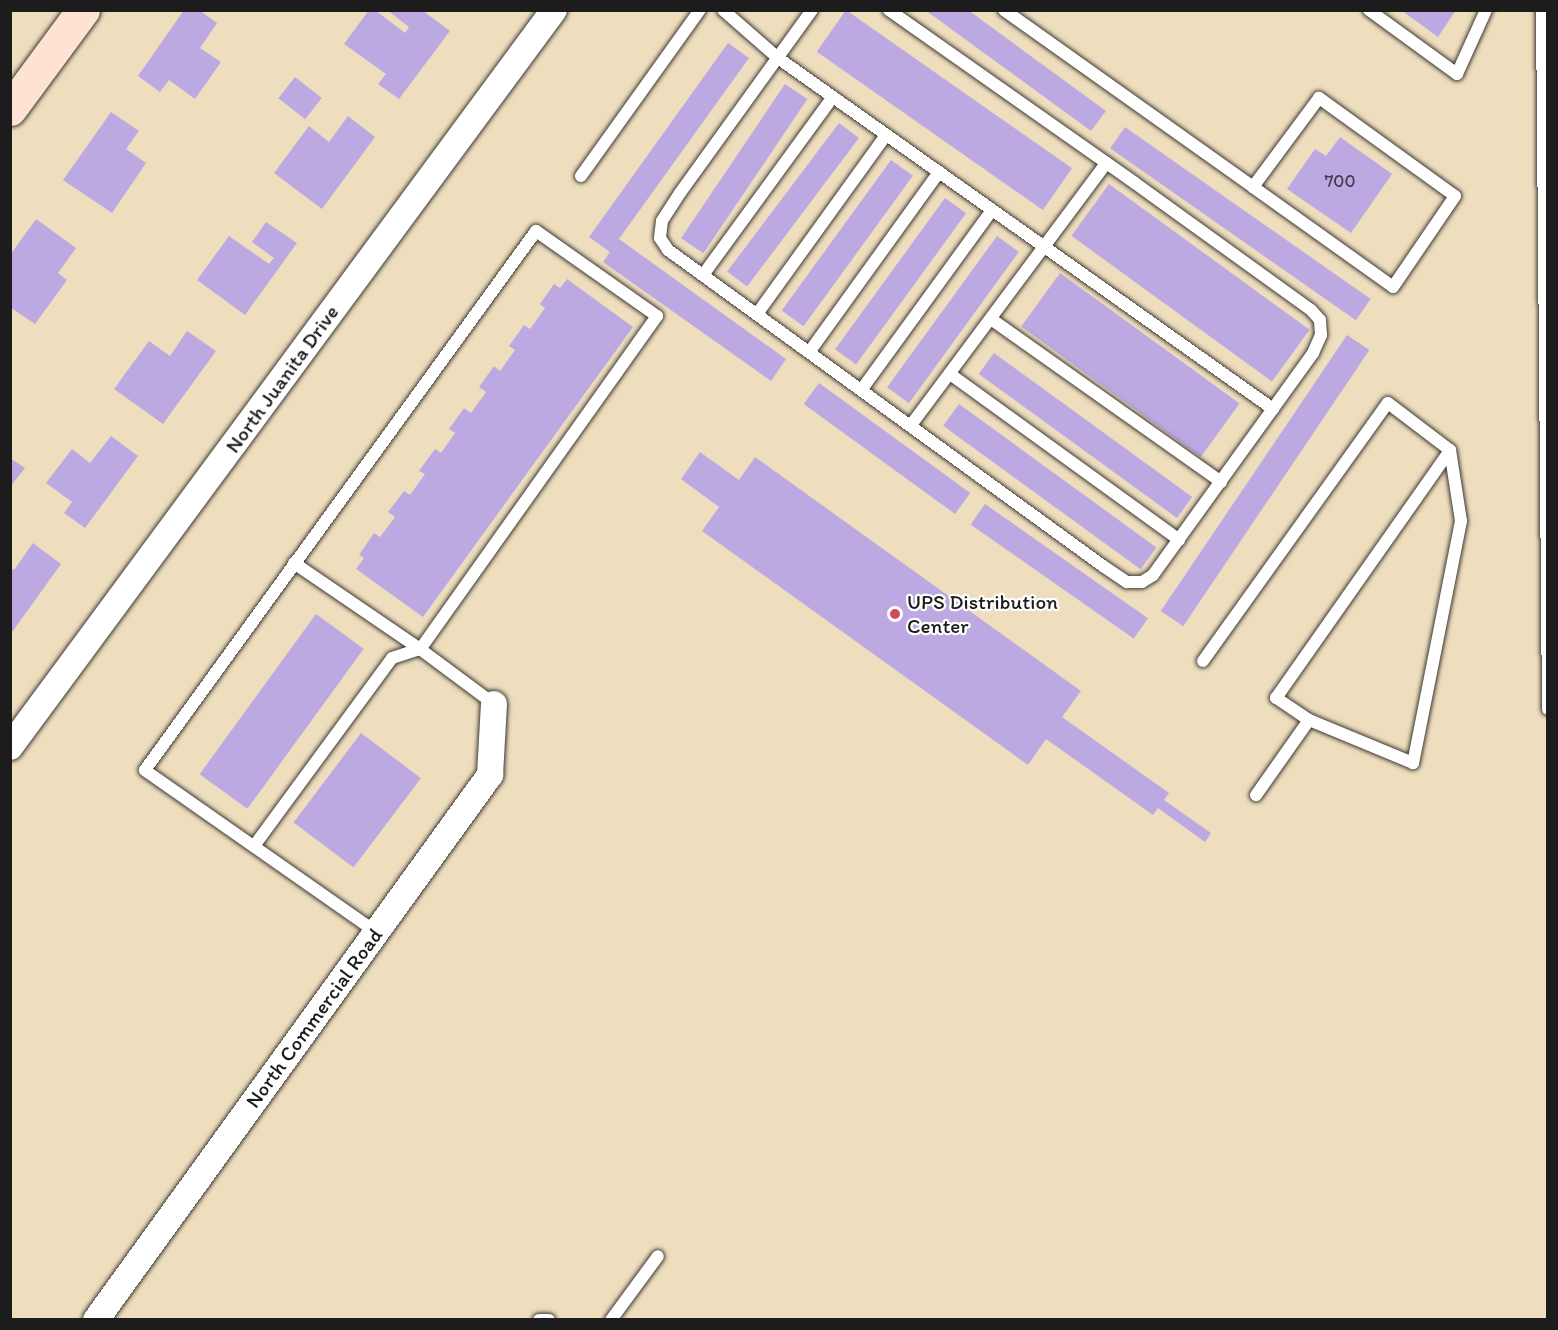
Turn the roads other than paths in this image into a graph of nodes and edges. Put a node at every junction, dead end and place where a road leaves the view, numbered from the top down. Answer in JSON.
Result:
{"nodes":[{"id":1,"x":83,"y":10,"type":"edge"},
{"id":2,"x":554,"y":10,"type":"edge"},
{"id":3,"x":700,"y":10,"type":"edge"},
{"id":4,"x":723,"y":10,"type":"edge"},
{"id":5,"x":812,"y":10,"type":"edge"},
{"id":6,"x":889,"y":10,"type":"edge"},
{"id":7,"x":1004,"y":10,"type":"edge"},
{"id":8,"x":1369,"y":10,"type":"edge"},
{"id":9,"x":1486,"y":10,"type":"edge"},
{"id":10,"x":1542,"y":10,"type":"edge"},
{"id":11,"x":778,"y":58,"type":"junction"},
{"id":12,"x":833,"y":97,"type":"junction"},
{"id":13,"x":10,"y":109,"type":"edge"},
{"id":14,"x":886,"y":135,"type":"junction"},
{"id":15,"x":1106,"y":164,"type":"junction"},
{"id":16,"x":939,"y":172,"type":"junction"},
{"id":17,"x":581,"y":176,"type":"dead end"},
{"id":18,"x":1253,"y":187,"type":"junction"},
{"id":19,"x":992,"y":210,"type":"junction"},
{"id":20,"x":1045,"y":248,"type":"junction"},
{"id":21,"x":703,"y":275,"type":"junction"},
{"id":22,"x":758,"y":314,"type":"junction"},
{"id":23,"x":991,"y":319,"type":"junction"},
{"id":24,"x":810,"y":351,"type":"junction"},
{"id":25,"x":950,"y":374,"type":"junction"},
{"id":26,"x":862,"y":389,"type":"junction"},
{"id":27,"x":1273,"y":409,"type":"junction"},
{"id":28,"x":911,"y":425,"type":"junction"},
{"id":29,"x":1450,"y":450,"type":"junction"},
{"id":30,"x":1221,"y":482,"type":"junction"},
{"id":31,"x":1179,"y":540,"type":"junction"},
{"id":32,"x":294,"y":563,"type":"junction"},
{"id":33,"x":420,"y":649,"type":"junction"},
{"id":34,"x":1203,"y":661,"type":"dead end"},
{"id":35,"x":494,"y":704,"type":"joint"},
{"id":36,"x":1548,"y":709,"type":"edge"},
{"id":37,"x":1309,"y":720,"type":"junction"},
{"id":38,"x":10,"y":747,"type":"edge"},
{"id":39,"x":1256,"y":795,"type":"dead end"},
{"id":40,"x":254,"y":846,"type":"junction"},
{"id":41,"x":376,"y":932,"type":"junction"},
{"id":42,"x":658,"y":1256,"type":"dead end"},
{"id":43,"x":96,"y":1320,"type":"edge"},
{"id":44,"x":540,"y":1320,"type":"edge"},
{"id":45,"x":549,"y":1320,"type":"edge"},
{"id":46,"x":611,"y":1320,"type":"edge"}],
"edges":[{"from":1,"to":13,"type":"street"},
{"from":2,"to":38,"type":"street","name":"North Juanita Drive"},
{"from":3,"to":17,"type":"lane"},
{"from":4,"to":11,"type":"lane"},
{"from":5,"to":11,"type":"lane"},
{"from":6,"to":15,"type":"lane"},
{"from":7,"to":18,"type":"lane"},
{"from":8,"to":9,"type":"lane"},
{"from":10,"to":36,"type":"lane"},
{"from":11,"to":12,"type":"lane"},
{"from":11,"to":21,"type":"lane"},
{"from":12,"to":14,"type":"lane"},
{"from":12,"to":21,"type":"lane"},
{"from":14,"to":16,"type":"lane"},
{"from":14,"to":22,"type":"lane"},
{"from":15,"to":20,"type":"lane"},
{"from":15,"to":27,"type":"lane"},
{"from":16,"to":19,"type":"lane"},
{"from":16,"to":24,"type":"lane"},
{"from":18,"to":18,"type":"lane"},
{"from":19,"to":20,"type":"lane"},
{"from":19,"to":26,"type":"lane"},
{"from":20,"to":23,"type":"lane"},
{"from":20,"to":27,"type":"lane"},
{"from":21,"to":22,"type":"lane"},
{"from":22,"to":24,"type":"lane"},
{"from":23,"to":25,"type":"lane"},
{"from":23,"to":30,"type":"lane"},
{"from":24,"to":26,"type":"lane"},
{"from":25,"to":28,"type":"lane"},
{"from":25,"to":31,"type":"lane"},
{"from":26,"to":28,"type":"lane"},
{"from":27,"to":30,"type":"lane"},
{"from":28,"to":31,"type":"lane"},
{"from":29,"to":34,"type":"lane"},
{"from":29,"to":37,"type":"lane"},
{"from":29,"to":37,"type":"lane"},
{"from":30,"to":31,"type":"lane"},
{"from":32,"to":33,"type":"lane"},
{"from":32,"to":33,"type":"lane"},
{"from":32,"to":40,"type":"lane"},
{"from":33,"to":35,"type":"lane"},
{"from":33,"to":40,"type":"lane"},
{"from":35,"to":41,"type":"street","name":"North Commercial Road"},
{"from":37,"to":39,"type":"lane"},
{"from":40,"to":41,"type":"lane"},
{"from":41,"to":43,"type":"street","name":"North Commercial Road"},
{"from":42,"to":46,"type":"lane"},
{"from":44,"to":45,"type":"lane"}]}
